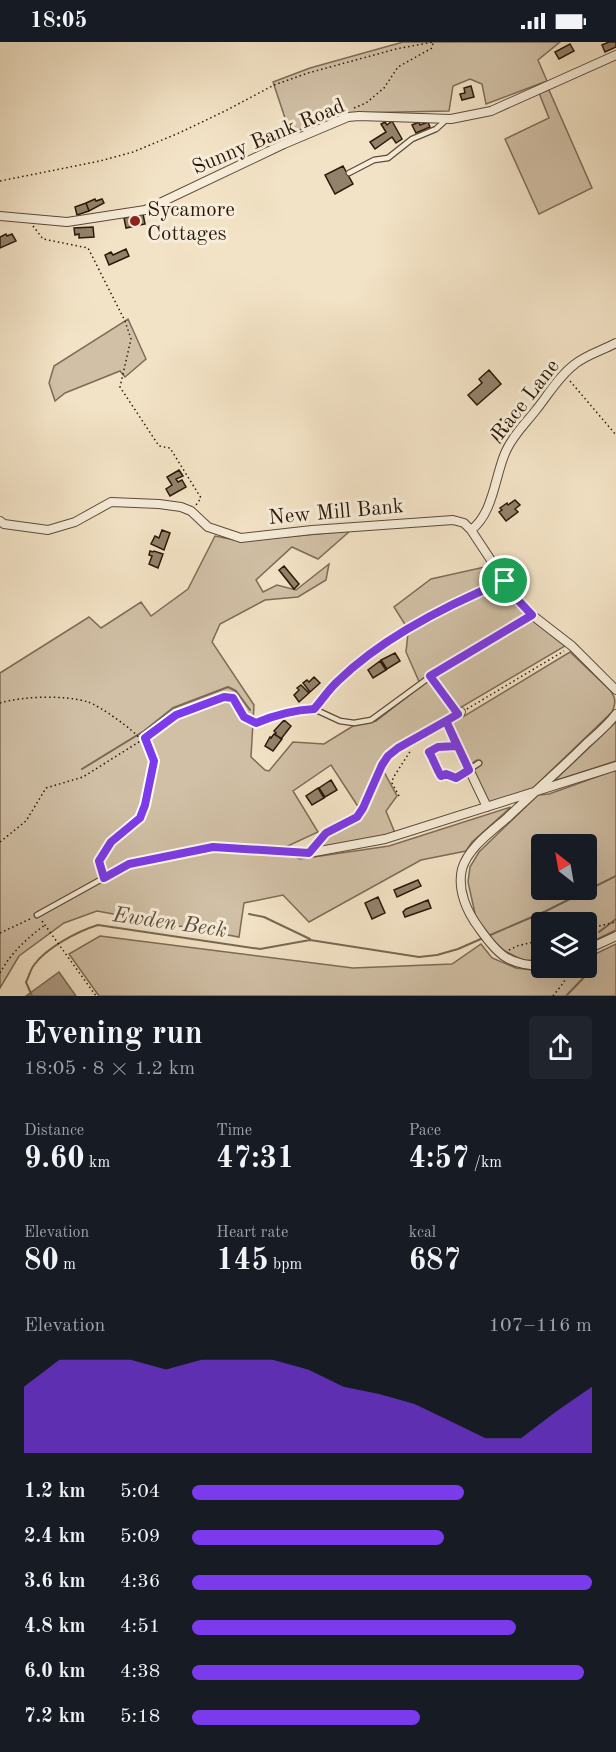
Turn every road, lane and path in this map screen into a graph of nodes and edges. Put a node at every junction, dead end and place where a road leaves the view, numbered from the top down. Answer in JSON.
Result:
{"nodes":[{"id":1,"x":433,"y":42,"type":"edge"},
{"id":2,"x":616,"y":55,"type":"edge"},
{"id":3,"x":348,"y":117,"type":"junction"},
{"id":4,"x":447,"y":119,"type":"junction"},
{"id":5,"x":349,"y":173,"type":"dead end"},
{"id":6,"x":0,"y":181,"type":"edge"},
{"id":7,"x":0,"y":216,"type":"edge"},
{"id":8,"x":27,"y":219,"type":"junction"},
{"id":9,"x":616,"y":343,"type":"edge"},
{"id":10,"x":565,"y":374,"type":"junction"},
{"id":11,"x":616,"y":435,"type":"edge"},
{"id":12,"x":193,"y":509,"type":"dead end"},
{"id":13,"x":0,"y":521,"type":"edge"},
{"id":14,"x":471,"y":530,"type":"junction"},
{"id":15,"x":505,"y":581,"type":"junction"},
{"id":16,"x":532,"y":615,"type":"junction"},
{"id":17,"x":572,"y":646,"type":"junction"},
{"id":18,"x":438,"y":671,"type":"joint"},
{"id":19,"x":430,"y":676,"type":"junction"},
{"id":20,"x":616,"y":690,"type":"edge"},
{"id":21,"x":0,"y":703,"type":"edge"},
{"id":22,"x":314,"y":709,"type":"junction"},
{"id":23,"x":460,"y":713,"type":"junction"},
{"id":24,"x":616,"y":714,"type":"edge"},
{"id":25,"x":446,"y":721,"type":"junction"},
{"id":26,"x":256,"y":723,"type":"joint"},
{"id":27,"x":145,"y":738,"type":"junction"},
{"id":28,"x":142,"y":740,"type":"junction"},
{"id":29,"x":457,"y":746,"type":"junction"},
{"id":30,"x":412,"y":748,"type":"dead end"},
{"id":31,"x":429,"y":752,"type":"joint"},
{"id":32,"x":479,"y":763,"type":"dead end"},
{"id":33,"x":616,"y":766,"type":"edge"},
{"id":34,"x":469,"y":770,"type":"junction"},
{"id":35,"x":456,"y":778,"type":"joint"},
{"id":36,"x":535,"y":792,"type":"junction"},
{"id":37,"x":399,"y":796,"type":"dead end"},
{"id":38,"x":487,"y":807,"type":"junction"},
{"id":39,"x":0,"y":842,"type":"edge"},
{"id":40,"x":309,"y":853,"type":"junction"},
{"id":41,"x":104,"y":878,"type":"junction"},
{"id":42,"x":37,"y":915,"type":"joint"},
{"id":43,"x":616,"y":922,"type":"edge"},
{"id":44,"x":597,"y":926,"type":"edge"},
{"id":45,"x":0,"y":933,"type":"edge"},
{"id":46,"x":616,"y":936,"type":"edge"},
{"id":47,"x":531,"y":943,"type":"edge"},
{"id":48,"x":597,"y":945,"type":"edge"},
{"id":49,"x":497,"y":952,"type":"junction"},
{"id":50,"x":531,"y":966,"type":"edge"},
{"id":51,"x":0,"y":973,"type":"edge"},
{"id":52,"x":565,"y":978,"type":"edge"},
{"id":53,"x":96,"y":996,"type":"edge"},
{"id":54,"x":553,"y":996,"type":"edge"}],
"edges":[{"from":1,"to":3,"type":"path"},
{"from":1,"to":6,"type":"path"},
{"from":2,"to":4,"type":"street","name":"Sunny Bank Road"},
{"from":3,"to":4,"type":"street","name":"Sunny Bank Road"},
{"from":3,"to":8,"type":"street","name":"Sunny Bank Road"},
{"from":4,"to":5,"type":"lane"},
{"from":7,"to":8,"type":"street","name":"Sunny Bank Road"},
{"from":8,"to":12,"type":"path"},
{"from":9,"to":10,"type":"street","name":"Race Lane"},
{"from":10,"to":11,"type":"path"},
{"from":10,"to":14,"type":"street","name":"Race Lane"},
{"from":13,"to":14,"type":"street","name":"New Mill Bank"},
{"from":14,"to":15,"type":"street"},
{"from":15,"to":16,"type":"street"},
{"from":15,"to":22,"type":"street"},
{"from":16,"to":17,"type":"street"},
{"from":16,"to":18,"type":"path"},
{"from":17,"to":20,"type":"street"},
{"from":17,"to":23,"type":"path"},
{"from":18,"to":19,"type":"lane"},
{"from":19,"to":22,"type":"lane"},
{"from":19,"to":23,"type":"lane"},
{"from":21,"to":28,"type":"path"},
{"from":22,"to":26,"type":"lane"},
{"from":23,"to":25,"type":"street"},
{"from":24,"to":36,"type":"street"},
{"from":25,"to":29,"type":"street"},
{"from":25,"to":40,"type":"street"},
{"from":26,"to":27,"type":"path"},
{"from":27,"to":28,"type":"path"},
{"from":27,"to":41,"type":"path"},
{"from":28,"to":39,"type":"path"},
{"from":29,"to":31,"type":"lane"},
{"from":29,"to":34,"type":"street"},
{"from":30,"to":37,"type":"path"},
{"from":31,"to":35,"type":"path"},
{"from":32,"to":34,"type":"lane"},
{"from":33,"to":36,"type":"street"},
{"from":34,"to":35,"type":"lane"},
{"from":34,"to":38,"type":"street"},
{"from":36,"to":38,"type":"street"},
{"from":36,"to":49,"type":"street"},
{"from":38,"to":40,"type":"street"},
{"from":40,"to":41,"type":"lane"},
{"from":41,"to":42,"type":"lane"},
{"from":42,"to":45,"type":"path"},
{"from":43,"to":44,"type":"path"},
{"from":46,"to":48,"type":"street"},
{"from":47,"to":49,"type":"path"},
{"from":49,"to":50,"type":"street"},
{"from":51,"to":53,"type":"path"},
{"from":52,"to":54,"type":"path"}]}
